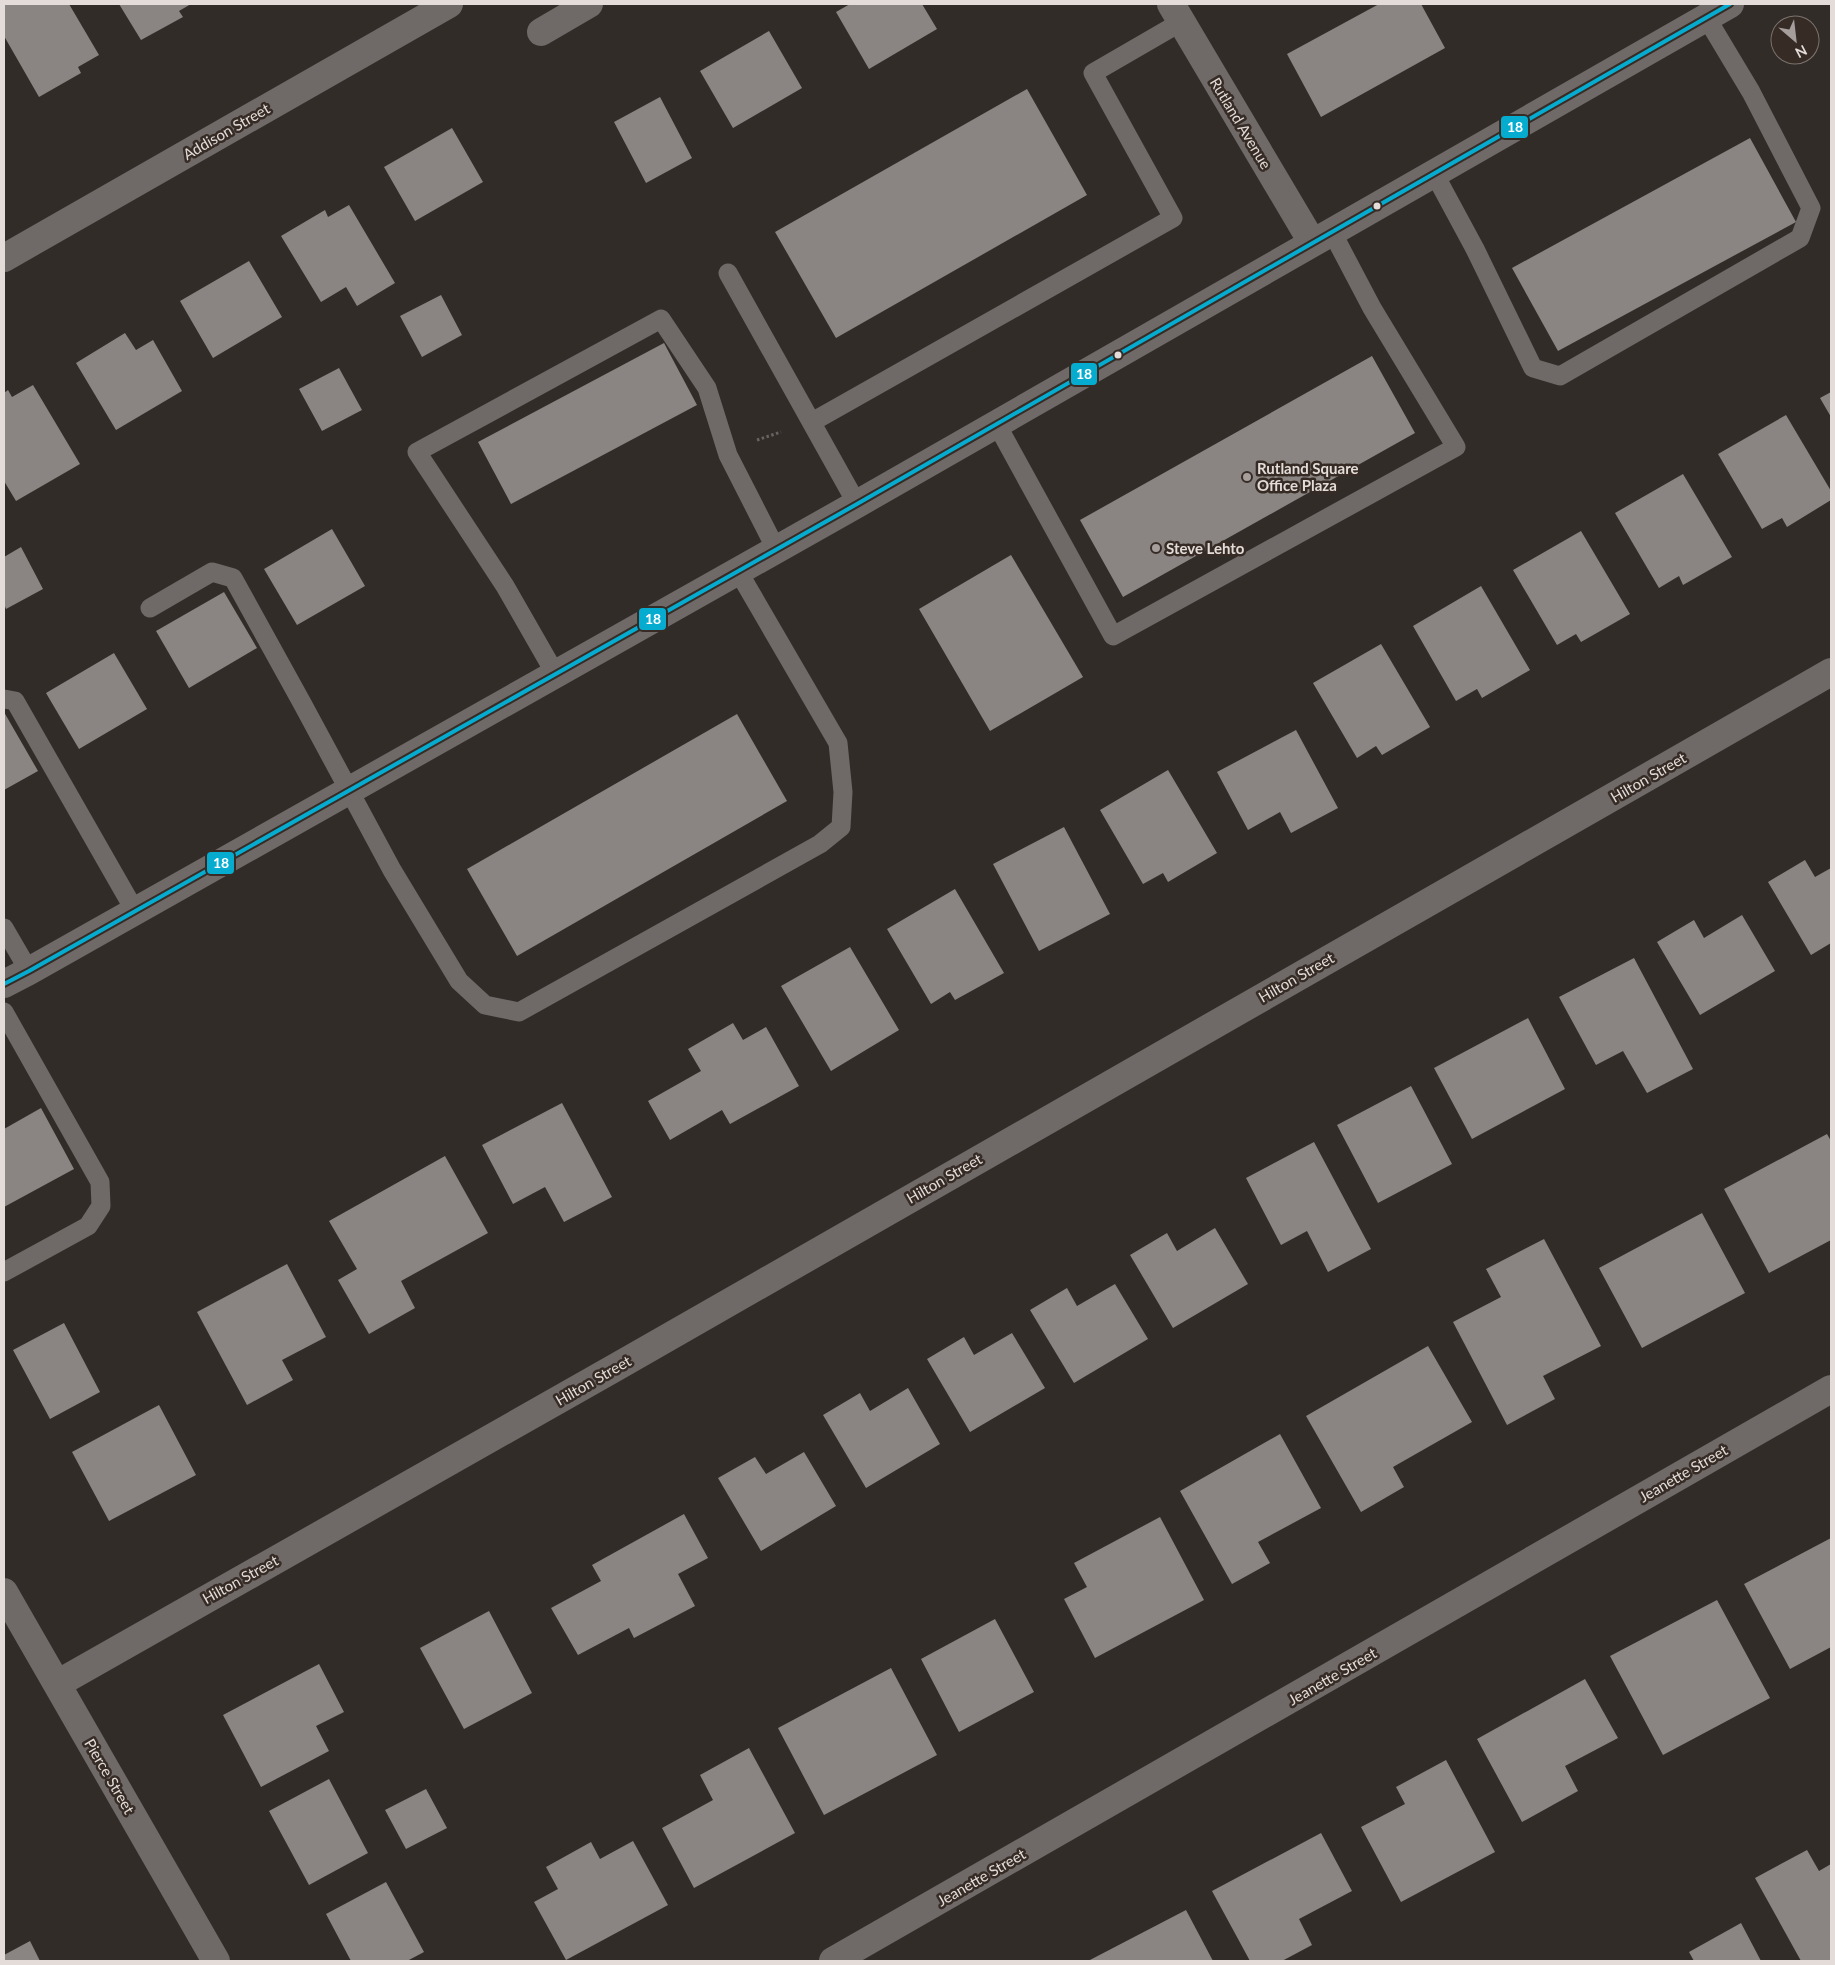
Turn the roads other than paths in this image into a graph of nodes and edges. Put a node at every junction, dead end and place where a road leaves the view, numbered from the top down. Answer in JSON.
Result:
{"nodes":[{"id":1,"x":449,"y":4,"type":"edge"},
{"id":2,"x":590,"y":4,"type":"edge"},
{"id":3,"x":1730,"y":4,"type":"edge"},
{"id":4,"x":1176,"y":13,"type":"edge"},
{"id":5,"x":1706,"y":18,"type":"junction"},
{"id":6,"x":541,"y":32,"type":"dead end"},
{"id":7,"x":1434,"y":174,"type":"junction"},
{"id":8,"x":1322,"y":237,"type":"junction"},
{"id":9,"x":4,"y":258,"type":"edge"},
{"id":10,"x":728,"y":273,"type":"dead end"},
{"id":11,"x":812,"y":422,"type":"junction"},
{"id":12,"x":996,"y":423,"type":"junction"},
{"id":13,"x":857,"y":504,"type":"junction"},
{"id":14,"x":776,"y":549,"type":"junction"},
{"id":15,"x":738,"y":571,"type":"junction"},
{"id":16,"x":150,"y":608,"type":"dead end"},
{"id":17,"x":1831,"y":672,"type":"edge"},
{"id":18,"x":556,"y":674,"type":"junction"},
{"id":19,"x":4,"y":699,"type":"edge"},
{"id":20,"x":349,"y":790,"type":"junction"},
{"id":21,"x":135,"y":911,"type":"junction"},
{"id":22,"x":4,"y":928,"type":"edge"},
{"id":23,"x":29,"y":971,"type":"junction"},
{"id":24,"x":4,"y":984,"type":"edge"},
{"id":25,"x":4,"y":1012,"type":"edge"},
{"id":26,"x":4,"y":1272,"type":"edge"},
{"id":27,"x":1831,"y":1389,"type":"edge"},
{"id":28,"x":4,"y":1592,"type":"edge"},
{"id":29,"x":57,"y":1684,"type":"junction"},
{"id":30,"x":216,"y":1961,"type":"edge"},
{"id":31,"x":833,"y":1961,"type":"edge"}],
"edges":[{"from":1,"to":9,"type":"street","name":"Addison Street"},
{"from":2,"to":6,"type":"street"},
{"from":3,"to":5,"type":"street"},
{"from":4,"to":8,"type":"street","name":"Rutland Avenue"},
{"from":4,"to":11,"type":"lane"},
{"from":5,"to":7,"type":"street"},
{"from":5,"to":7,"type":"lane"},
{"from":7,"to":8,"type":"street"},
{"from":8,"to":12,"type":"street"},
{"from":8,"to":12,"type":"lane"},
{"from":10,"to":11,"type":"lane"},
{"from":11,"to":13,"type":"lane"},
{"from":12,"to":13,"type":"street"},
{"from":13,"to":14,"type":"street"},
{"from":14,"to":15,"type":"street"},
{"from":14,"to":18,"type":"lane"},
{"from":15,"to":18,"type":"street"},
{"from":15,"to":20,"type":"lane"},
{"from":16,"to":20,"type":"lane"},
{"from":17,"to":29,"type":"street","name":"Hilton Street"},
{"from":18,"to":20,"type":"street"},
{"from":19,"to":21,"type":"lane"},
{"from":20,"to":21,"type":"street"},
{"from":21,"to":23,"type":"street"},
{"from":22,"to":23,"type":"lane"},
{"from":23,"to":24,"type":"street"},
{"from":25,"to":26,"type":"lane"},
{"from":27,"to":31,"type":"street","name":"Jeanette Street"},
{"from":28,"to":29,"type":"street","name":"Pierce Street"},
{"from":29,"to":30,"type":"street","name":"Pierce Street"}]}
